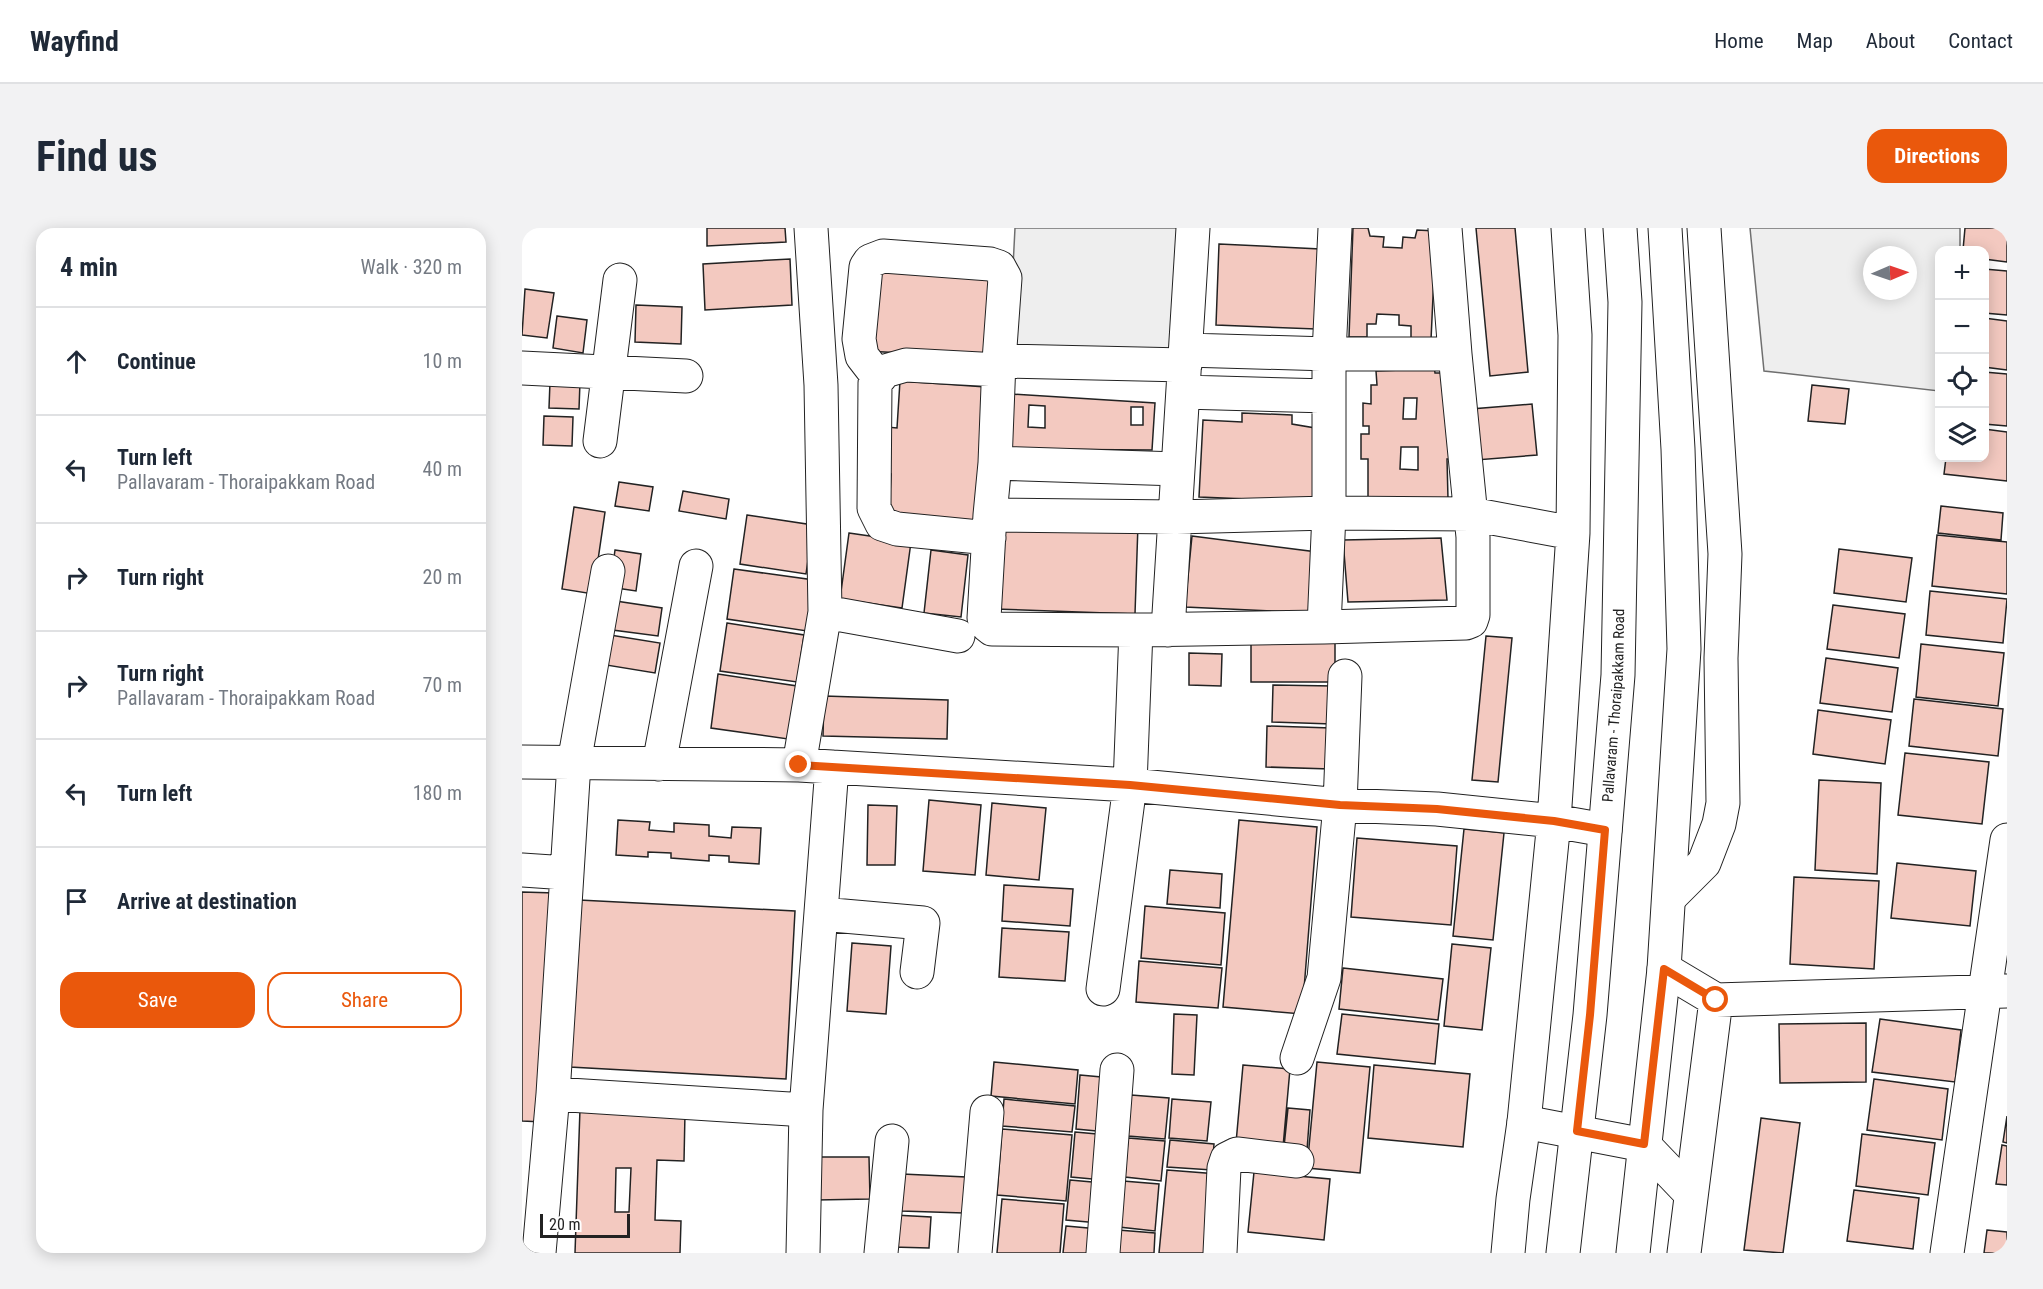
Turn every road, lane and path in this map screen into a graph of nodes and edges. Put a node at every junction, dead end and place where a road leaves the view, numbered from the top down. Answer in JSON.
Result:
{"nodes":[{"id":1,"x":811,"y":228,"type":"edge"},
{"id":2,"x":1193,"y":228,"type":"edge"},
{"id":3,"x":1335,"y":228,"type":"edge"},
{"id":4,"x":1445,"y":228,"type":"edge"},
{"id":5,"x":1568,"y":228,"type":"edge"},
{"id":6,"x":1620,"y":228,"type":"edge"},
{"id":7,"x":1665,"y":228,"type":"edge"},
{"id":8,"x":1704,"y":228,"type":"edge"},
{"id":9,"x":620,"y":280,"type":"dead end"},
{"id":10,"x":1329,"y":354,"type":"junction"},
{"id":11,"x":1455,"y":354,"type":"junction"},
{"id":12,"x":999,"y":365,"type":"junction"},
{"id":13,"x":522,"y":368,"type":"edge"},
{"id":14,"x":1185,"y":369,"type":"junction"},
{"id":15,"x":608,"y":373,"type":"junction"},
{"id":16,"x":686,"y":376,"type":"dead end"},
{"id":17,"x":879,"y":378,"type":"junction"},
{"id":18,"x":1329,"y":396,"type":"junction"},
{"id":19,"x":600,"y":441,"type":"dead end"},
{"id":20,"x":995,"y":463,"type":"junction"},
{"id":21,"x":1178,"y":469,"type":"junction"},
{"id":22,"x":1329,"y":513,"type":"junction"},
{"id":23,"x":1176,"y":517,"type":"junction"},
{"id":24,"x":1472,"y":525,"type":"junction"},
{"id":25,"x":990,"y":526,"type":"junction"},
{"id":26,"x":1573,"y":543,"type":"junction"},
{"id":27,"x":696,"y":567,"type":"dead end"},
{"id":28,"x":608,"y":571,"type":"dead end"},
{"id":29,"x":825,"y":612,"type":"junction"},
{"id":30,"x":1324,"y":627,"type":"junction"},
{"id":31,"x":1168,"y":630,"type":"junction"},
{"id":32,"x":958,"y":636,"type":"dead end"},
{"id":33,"x":1136,"y":636,"type":"junction"},
{"id":34,"x":1345,"y":676,"type":"dead end"},
{"id":35,"x":522,"y":762,"type":"edge"},
{"id":36,"x":574,"y":763,"type":"junction"},
{"id":37,"x":659,"y":764,"type":"junction"},
{"id":38,"x":799,"y":765,"type":"junction"},
{"id":39,"x":832,"y":767,"type":"junction"},
{"id":40,"x":1130,"y":785,"type":"junction"},
{"id":41,"x":1340,"y":805,"type":"junction"},
{"id":42,"x":1554,"y":821,"type":"junction"},
{"id":43,"x":1605,"y":830,"type":"junction"},
{"id":44,"x":2007,"y":840,"type":"edge"},
{"id":45,"x":522,"y":870,"type":"edge"},
{"id":46,"x":567,"y":873,"type":"junction"},
{"id":47,"x":1670,"y":897,"type":"junction"},
{"id":48,"x":821,"y":914,"type":"junction"},
{"id":49,"x":1664,"y":969,"type":"junction"},
{"id":50,"x":917,"y":972,"type":"dead end"},
{"id":51,"x":1104,"y":989,"type":"dead end"},
{"id":52,"x":1996,"y":991,"type":"edge"},
{"id":53,"x":1716,"y":1000,"type":"junction"},
{"id":54,"x":1297,"y":1058,"type":"dead end"},
{"id":55,"x":1117,"y":1070,"type":"dead end"},
{"id":56,"x":553,"y":1094,"type":"junction"},
{"id":57,"x":806,"y":1110,"type":"junction"},
{"id":58,"x":987,"y":1112,"type":"dead end"},
{"id":59,"x":1524,"y":1122,"type":"junction"},
{"id":60,"x":1577,"y":1131,"type":"junction"},
{"id":61,"x":892,"y":1141,"type":"dead end"},
{"id":62,"x":1644,"y":1144,"type":"junction"},
{"id":63,"x":1297,"y":1161,"type":"dead end"},
{"id":64,"x":1690,"y":1193,"type":"junction"},
{"id":65,"x":539,"y":1253,"type":"edge"},
{"id":66,"x":803,"y":1253,"type":"edge"},
{"id":67,"x":881,"y":1253,"type":"edge"},
{"id":68,"x":975,"y":1253,"type":"edge"},
{"id":69,"x":1103,"y":1253,"type":"edge"},
{"id":70,"x":1220,"y":1253,"type":"edge"},
{"id":71,"x":1508,"y":1253,"type":"edge"},
{"id":72,"x":1563,"y":1253,"type":"edge"},
{"id":73,"x":1633,"y":1253,"type":"edge"},
{"id":74,"x":1684,"y":1253,"type":"edge"},
{"id":75,"x":1947,"y":1253,"type":"edge"}],
"edges":[{"from":1,"to":29,"type":"street"},
{"from":2,"to":14,"type":"street"},
{"from":3,"to":10,"type":"street"},
{"from":4,"to":11,"type":"street"},
{"from":5,"to":26,"type":"street"},
{"from":6,"to":43,"type":"street","name":"Pallavaram - Thoraipakkam Road"},
{"from":7,"to":47,"type":"street"},
{"from":8,"to":47,"type":"street"},
{"from":9,"to":15,"type":"street"},
{"from":10,"to":11,"type":"street"},
{"from":10,"to":14,"type":"street"},
{"from":10,"to":18,"type":"street"},
{"from":11,"to":24,"type":"street"},
{"from":12,"to":14,"type":"street"},
{"from":12,"to":17,"type":"street"},
{"from":12,"to":17,"type":"street"},
{"from":12,"to":20,"type":"street"},
{"from":13,"to":15,"type":"street"},
{"from":14,"to":18,"type":"street"},
{"from":14,"to":21,"type":"street"},
{"from":15,"to":16,"type":"street"},
{"from":15,"to":19,"type":"street"},
{"from":17,"to":25,"type":"street"},
{"from":18,"to":22,"type":"street"},
{"from":20,"to":21,"type":"street"},
{"from":20,"to":25,"type":"street"},
{"from":21,"to":23,"type":"street"},
{"from":22,"to":23,"type":"street"},
{"from":22,"to":24,"type":"street"},
{"from":22,"to":30,"type":"street"},
{"from":23,"to":25,"type":"street"},
{"from":23,"to":31,"type":"street"},
{"from":24,"to":26,"type":"street"},
{"from":24,"to":30,"type":"street"},
{"from":25,"to":33,"type":"street"},
{"from":26,"to":42,"type":"street"},
{"from":27,"to":37,"type":"street"},
{"from":28,"to":36,"type":"street"},
{"from":29,"to":32,"type":"street"},
{"from":29,"to":38,"type":"street"},
{"from":30,"to":31,"type":"street"},
{"from":31,"to":33,"type":"street"},
{"from":33,"to":40,"type":"street"},
{"from":34,"to":41,"type":"street"},
{"from":35,"to":36,"type":"street"},
{"from":36,"to":37,"type":"street"},
{"from":36,"to":46,"type":"street"},
{"from":37,"to":38,"type":"street"},
{"from":38,"to":39,"type":"street"},
{"from":39,"to":40,"type":"street"},
{"from":39,"to":48,"type":"street"},
{"from":40,"to":41,"type":"street"},
{"from":40,"to":51,"type":"street"},
{"from":41,"to":42,"type":"street"},
{"from":41,"to":54,"type":"street"},
{"from":42,"to":43,"type":"street"},
{"from":42,"to":59,"type":"street"},
{"from":43,"to":60,"type":"street","name":"Pallavaram - Thoraipakkam Road"},
{"from":44,"to":52,"type":"street"},
{"from":45,"to":46,"type":"street"},
{"from":46,"to":56,"type":"street"},
{"from":47,"to":49,"type":"street"},
{"from":48,"to":50,"type":"street"},
{"from":48,"to":57,"type":"street"},
{"from":49,"to":53,"type":"street"},
{"from":49,"to":62,"type":"street"},
{"from":52,"to":53,"type":"street"},
{"from":52,"to":75,"type":"street"},
{"from":53,"to":64,"type":"street"},
{"from":55,"to":69,"type":"street"},
{"from":56,"to":57,"type":"street"},
{"from":56,"to":65,"type":"street"},
{"from":57,"to":66,"type":"street"},
{"from":58,"to":68,"type":"street"},
{"from":59,"to":60,"type":"street"},
{"from":59,"to":71,"type":"street"},
{"from":60,"to":62,"type":"street"},
{"from":60,"to":72,"type":"street","name":"Pallavaram - Thoraipakkam Road"},
{"from":61,"to":67,"type":"street"},
{"from":62,"to":64,"type":"street"},
{"from":62,"to":73,"type":"street"},
{"from":63,"to":70,"type":"street"},
{"from":64,"to":74,"type":"street"}]}
